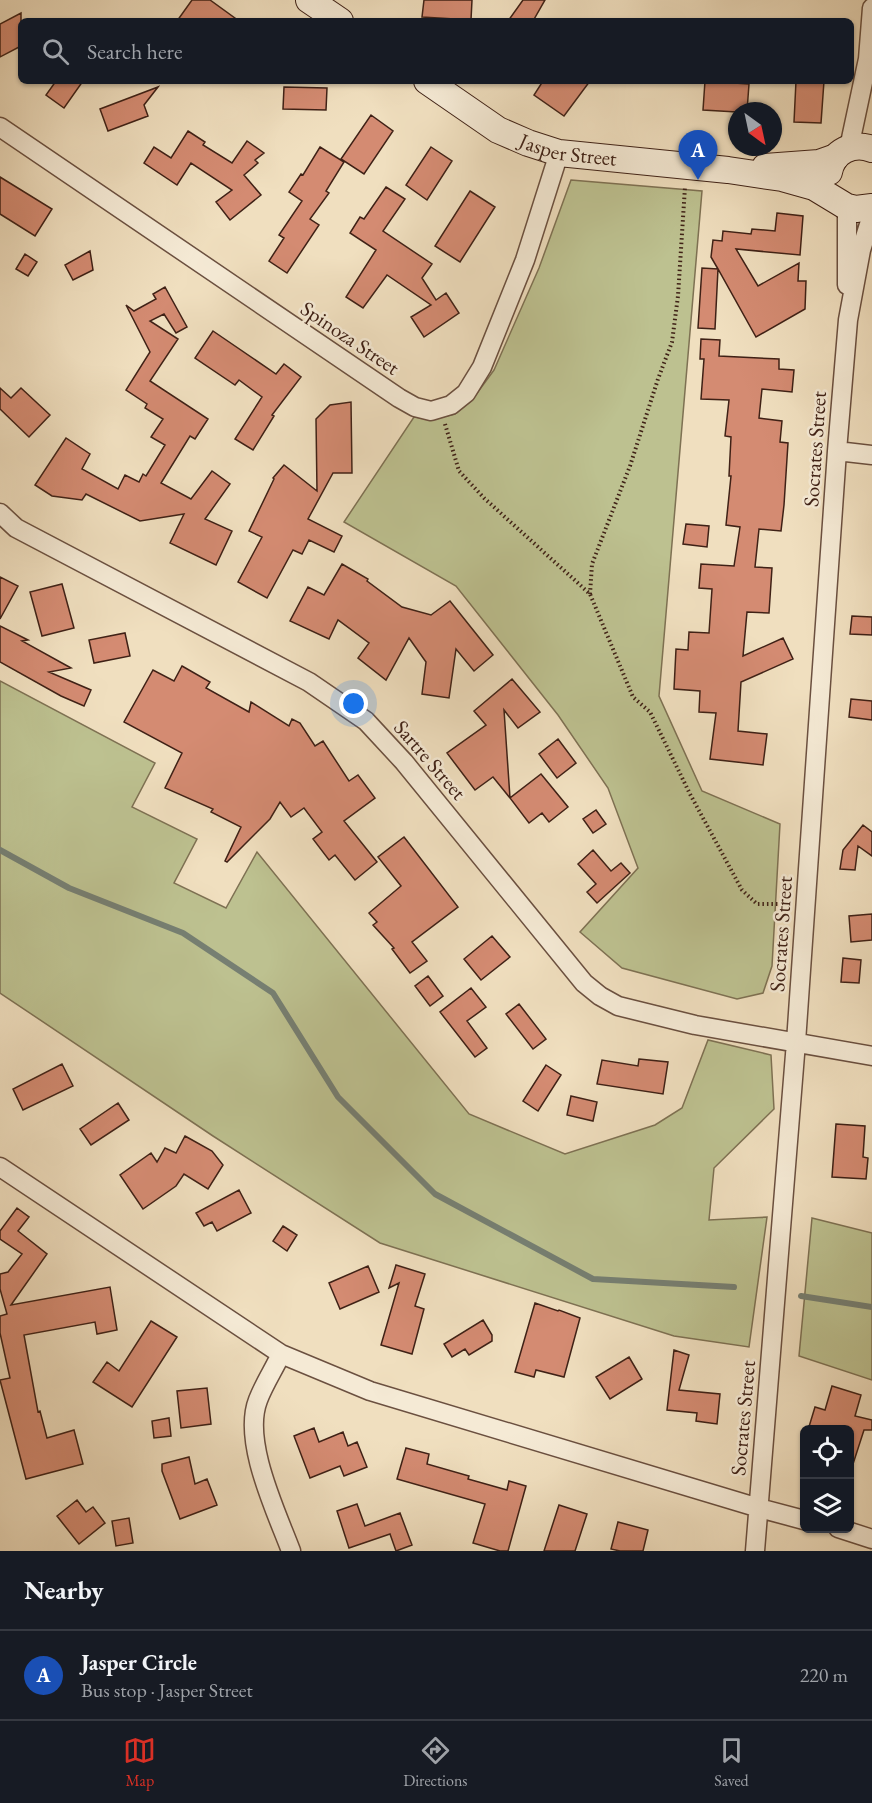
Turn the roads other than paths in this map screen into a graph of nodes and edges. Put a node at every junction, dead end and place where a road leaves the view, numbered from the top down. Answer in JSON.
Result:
{"nodes":[{"id":1,"x":309,"y":0,"type":"edge"},
{"id":2,"x":872,"y":8,"type":"edge"},
{"id":3,"x":335,"y":18,"type":"edge"},
{"id":4,"x":868,"y":59,"type":"junction"},
{"id":5,"x":431,"y":84,"type":"edge"},
{"id":6,"x":872,"y":95,"type":"edge"},
{"id":7,"x":0,"y":127,"type":"edge"},
{"id":8,"x":852,"y":151,"type":"edge"},
{"id":9,"x":559,"y":153,"type":"junction"},
{"id":10,"x":728,"y":170,"type":"junction"},
{"id":11,"x":839,"y":202,"type":"junction"},
{"id":12,"x":872,"y":207,"type":"edge"},
{"id":13,"x":872,"y":215,"type":"edge"},
{"id":14,"x":848,"y":320,"type":"junction"},
{"id":15,"x":837,"y":451,"type":"junction"},
{"id":16,"x":872,"y":455,"type":"edge"},
{"id":17,"x":0,"y":513,"type":"edge"},
{"id":18,"x":796,"y":1042,"type":"junction"},
{"id":19,"x":872,"y":1056,"type":"edge"},
{"id":20,"x":0,"y":1167,"type":"edge"},
{"id":21,"x":281,"y":1354,"type":"junction"},
{"id":22,"x":759,"y":1508,"type":"junction"},
{"id":23,"x":800,"y":1519,"type":"edge"},
{"id":24,"x":853,"y":1533,"type":"edge"},
{"id":25,"x":872,"y":1539,"type":"edge"},
{"id":26,"x":291,"y":1551,"type":"edge"},
{"id":27,"x":755,"y":1551,"type":"edge"}],
"edges":[{"from":1,"to":3,"type":"street"},
{"from":2,"to":4,"type":"street"},
{"from":4,"to":6,"type":"street"},
{"from":4,"to":8,"type":"street"},
{"from":5,"to":9,"type":"street","name":"Jasper Street"},
{"from":7,"to":9,"type":"street","name":"Spinoza Street"},
{"from":8,"to":10,"type":"street","name":"Jasper Street"},
{"from":8,"to":11,"type":"street"},
{"from":9,"to":10,"type":"street","name":"Jasper Street"},
{"from":10,"to":11,"type":"street","name":"Jasper Street"},
{"from":11,"to":12,"type":"street"},
{"from":11,"to":14,"type":"street","name":"Socrates Street"},
{"from":13,"to":14,"type":"street","name":"Socrates Street"},
{"from":14,"to":15,"type":"street","name":"Socrates Street"},
{"from":15,"to":16,"type":"street"},
{"from":15,"to":18,"type":"street","name":"Socrates Street"},
{"from":17,"to":18,"type":"street","name":"Sartre Street"},
{"from":18,"to":19,"type":"street","name":"Sartre Street"},
{"from":18,"to":22,"type":"street","name":"Socrates Street"},
{"from":20,"to":21,"type":"street"},
{"from":21,"to":22,"type":"street"},
{"from":21,"to":26,"type":"street"},
{"from":22,"to":23,"type":"street"},
{"from":22,"to":27,"type":"street","name":"Socrates Street"},
{"from":24,"to":25,"type":"street"}]}
